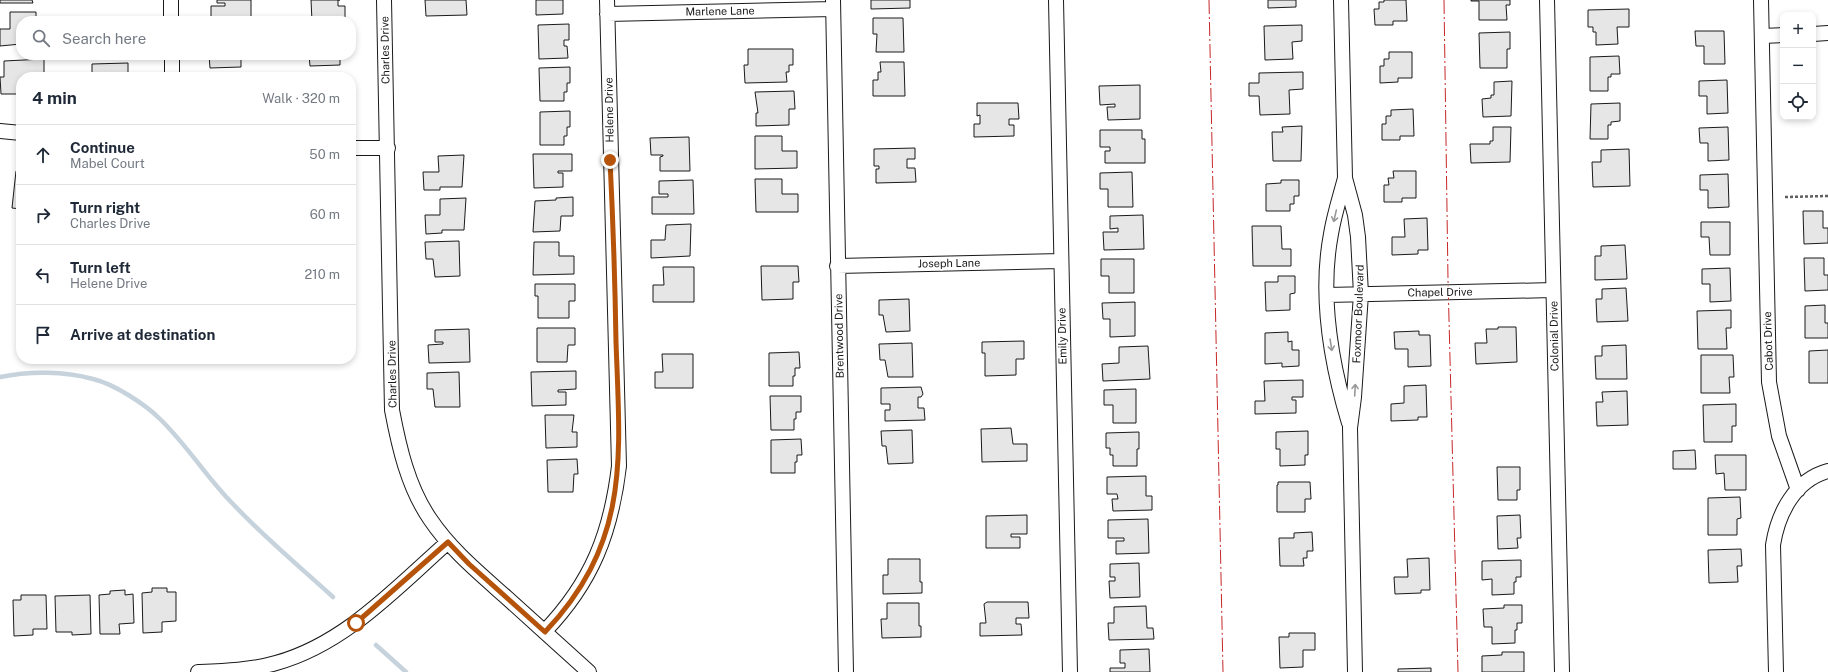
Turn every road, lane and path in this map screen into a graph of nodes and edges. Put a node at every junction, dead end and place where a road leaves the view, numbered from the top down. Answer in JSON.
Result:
{"nodes":[{"id":1,"x":171,"y":0,"type":"edge"},
{"id":2,"x":384,"y":0,"type":"edge"},
{"id":3,"x":1056,"y":0,"type":"edge"},
{"id":4,"x":1340,"y":0,"type":"edge"},
{"id":5,"x":1547,"y":0,"type":"edge"},
{"id":6,"x":1761,"y":0,"type":"edge"},
{"id":7,"x":833,"y":4,"type":"edge"},
{"id":8,"x":607,"y":7,"type":"edge"},
{"id":9,"x":171,"y":16,"type":"edge"},
{"id":10,"x":1828,"y":33,"type":"edge"},
{"id":11,"x":1816,"y":34,"type":"edge"},
{"id":12,"x":1780,"y":35,"type":"edge"},
{"id":13,"x":1762,"y":36,"type":"junction"},
{"id":14,"x":172,"y":60,"type":"edge"},
{"id":15,"x":172,"y":72,"type":"edge"},
{"id":16,"x":0,"y":131,"type":"edge"},
{"id":17,"x":16,"y":133,"type":"edge"},
{"id":18,"x":356,"y":148,"type":"edge"},
{"id":19,"x":388,"y":148,"type":"junction"},
{"id":20,"x":1345,"y":178,"type":"junction"},
{"id":21,"x":1828,"y":196,"type":"edge"},
{"id":22,"x":1785,"y":197,"type":"dead end"},
{"id":23,"x":1061,"y":261,"type":"junction"},
{"id":24,"x":837,"y":266,"type":"junction"},
{"id":25,"x":1553,"y":290,"type":"junction"},
{"id":26,"x":1361,"y":294,"type":"junction"},
{"id":27,"x":1327,"y":295,"type":"junction"},
{"id":28,"x":1350,"y":428,"type":"junction"},
{"id":29,"x":1828,"y":471,"type":"edge"},
{"id":30,"x":1798,"y":490,"type":"junction"},
{"id":31,"x":448,"y":542,"type":"junction"},
{"id":32,"x":545,"y":632,"type":"junction"},
{"id":33,"x":198,"y":672,"type":"edge"},
{"id":34,"x":589,"y":672,"type":"edge"},
{"id":35,"x":846,"y":672,"type":"edge"},
{"id":36,"x":1070,"y":672,"type":"edge"},
{"id":37,"x":1355,"y":672,"type":"edge"},
{"id":38,"x":1562,"y":672,"type":"edge"},
{"id":39,"x":1776,"y":672,"type":"edge"}],
"edges":[{"from":1,"to":9,"type":"street"},
{"from":2,"to":19,"type":"street","name":"Charles Drive"},
{"from":3,"to":23,"type":"street","name":"Emily Drive"},
{"from":4,"to":20,"type":"street","name":"Foxmoor Boulevard"},
{"from":5,"to":25,"type":"street","name":"Colonial Drive"},
{"from":6,"to":13,"type":"street","name":"Cabot Drive"},
{"from":7,"to":8,"type":"street","name":"Marlene Lane"},
{"from":7,"to":24,"type":"street","name":"Brentwood Drive"},
{"from":8,"to":32,"type":"street","name":"Helene Drive"},
{"from":10,"to":11,"type":"street"},
{"from":12,"to":13,"type":"street"},
{"from":13,"to":30,"type":"street","name":"Cabot Drive"},
{"from":14,"to":15,"type":"street"},
{"from":16,"to":17,"type":"street"},
{"from":18,"to":19,"type":"street"},
{"from":19,"to":31,"type":"street","name":"Charles Drive"},
{"from":20,"to":26,"type":"street","name":"Foxmoor Boulevard"},
{"from":20,"to":27,"type":"street","name":"Foxmoor Boulevard","one_way":true},
{"from":21,"to":22,"type":"path"},
{"from":23,"to":24,"type":"street","name":"Joseph Lane"},
{"from":23,"to":36,"type":"street","name":"Emily Drive"},
{"from":24,"to":35,"type":"street","name":"Brentwood Drive"},
{"from":25,"to":26,"type":"street","name":"Chapel Drive"},
{"from":25,"to":38,"type":"street","name":"Colonial Drive"},
{"from":26,"to":27,"type":"street","name":"Chapel Drive"},
{"from":28,"to":26,"type":"street","name":"Foxmoor Boulevard","one_way":true},
{"from":27,"to":28,"type":"street","name":"Foxmoor Boulevard","one_way":true},
{"from":28,"to":37,"type":"street","name":"Foxmoor Boulevard"},
{"from":29,"to":30,"type":"street"},
{"from":30,"to":39,"type":"street"},
{"from":31,"to":32,"type":"street","name":"Charles Drive"},
{"from":31,"to":33,"type":"street"},
{"from":32,"to":34,"type":"street","name":"Charles Drive"}]}
